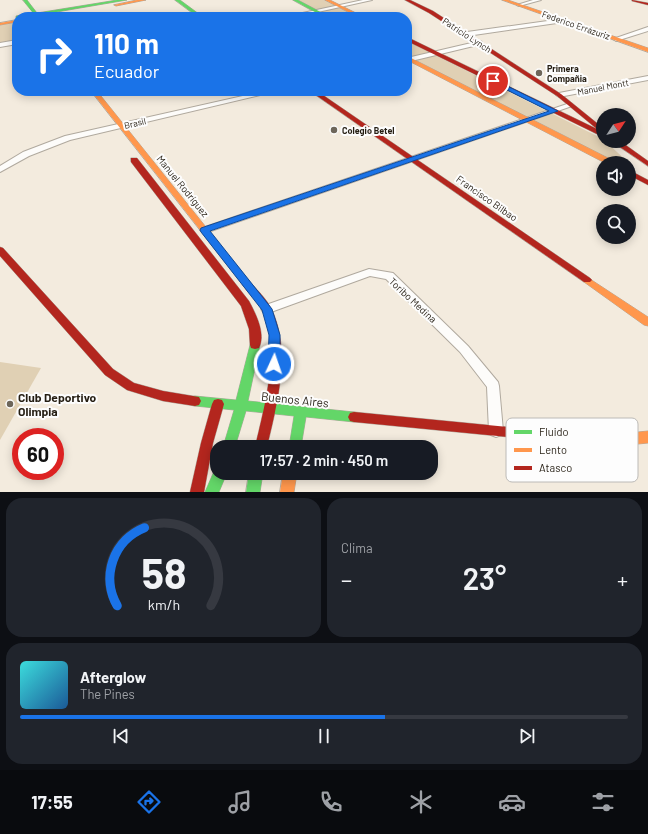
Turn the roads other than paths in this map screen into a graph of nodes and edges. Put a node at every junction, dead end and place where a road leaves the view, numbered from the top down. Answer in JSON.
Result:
{"nodes":[{"id":1,"x":125,"y":0,"type":"edge"},
{"id":2,"x":144,"y":0,"type":"edge"},
{"id":3,"x":177,"y":0,"type":"edge"},
{"id":4,"x":295,"y":0,"type":"edge"},
{"id":5,"x":327,"y":0,"type":"edge"},
{"id":6,"x":370,"y":0,"type":"edge"},
{"id":7,"x":407,"y":0,"type":"edge"},
{"id":8,"x":504,"y":0,"type":"edge"},
{"id":9,"x":539,"y":0,"type":"edge"},
{"id":10,"x":634,"y":0,"type":"edge"},
{"id":11,"x":21,"y":2,"type":"edge"},
{"id":12,"x":648,"y":4,"type":"edge"},
{"id":13,"x":519,"y":5,"type":"junction"},
{"id":14,"x":340,"y":6,"type":"junction"},
{"id":15,"x":316,"y":11,"type":"junction"},
{"id":16,"x":27,"y":12,"type":"edge"},
{"id":17,"x":53,"y":12,"type":"edge"},
{"id":18,"x":58,"y":12,"type":"edge"},
{"id":19,"x":194,"y":12,"type":"edge"},
{"id":20,"x":311,"y":12,"type":"edge"},
{"id":21,"x":352,"y":12,"type":"edge"},
{"id":22,"x":12,"y":18,"type":"edge"},
{"id":23,"x":0,"y":20,"type":"edge"},
{"id":24,"x":562,"y":20,"type":"junction"},
{"id":25,"x":12,"y":22,"type":"edge"},
{"id":26,"x":0,"y":24,"type":"edge"},
{"id":27,"x":648,"y":29,"type":"edge"},
{"id":28,"x":466,"y":34,"type":"junction"},
{"id":29,"x":616,"y":39,"type":"junction"},
{"id":30,"x":412,"y":41,"type":"edge"},
{"id":31,"x":12,"y":43,"type":"edge"},
{"id":32,"x":480,"y":43,"type":"junction"},
{"id":33,"x":0,"y":45,"type":"edge"},
{"id":34,"x":648,"y":50,"type":"edge"},
{"id":35,"x":436,"y":53,"type":"junction"},
{"id":36,"x":412,"y":58,"type":"edge"},
{"id":37,"x":412,"y":61,"type":"edge"},
{"id":38,"x":648,"y":78,"type":"edge"},
{"id":39,"x":559,"y":95,"type":"junction"},
{"id":40,"x":98,"y":96,"type":"edge"},
{"id":41,"x":252,"y":96,"type":"edge"},
{"id":42,"x":320,"y":96,"type":"edge"},
{"id":43,"x":570,"y":105,"type":"junction"},
{"id":44,"x":555,"y":111,"type":"junction"},
{"id":45,"x":528,"y":120,"type":"junction"},
{"id":46,"x":596,"y":125,"type":"edge"},
{"id":47,"x":121,"y":126,"type":"junction"},
{"id":48,"x":596,"y":132,"type":"edge"},
{"id":49,"x":626,"y":148,"type":"edge"},
{"id":50,"x":130,"y":154,"type":"dead end"},
{"id":51,"x":597,"y":156,"type":"edge"},
{"id":52,"x":412,"y":160,"type":"junction"},
{"id":53,"x":648,"y":164,"type":"edge"},
{"id":54,"x":0,"y":169,"type":"edge"},
{"id":55,"x":636,"y":176,"type":"edge"},
{"id":56,"x":648,"y":183,"type":"edge"},
{"id":57,"x":205,"y":230,"type":"junction"},
{"id":58,"x":0,"y":250,"type":"edge"},
{"id":59,"x":266,"y":309,"type":"junction"},
{"id":60,"x":648,"y":322,"type":"edge"},
{"id":61,"x":218,"y":404,"type":"junction"},
{"id":62,"x":241,"y":406,"type":"junction"},
{"id":63,"x":270,"y":409,"type":"junction"},
{"id":64,"x":301,"y":412,"type":"junction"},
{"id":65,"x":496,"y":431,"type":"junction"},
{"id":66,"x":506,"y":432,"type":"edge"},
{"id":67,"x":648,"y":437,"type":"edge"},
{"id":68,"x":638,"y":438,"type":"edge"},
{"id":69,"x":230,"y":440,"type":"edge"},
{"id":70,"x":263,"y":440,"type":"edge"},
{"id":71,"x":296,"y":440,"type":"edge"},
{"id":72,"x":217,"y":480,"type":"edge"},
{"id":73,"x":255,"y":480,"type":"edge"},
{"id":74,"x":289,"y":480,"type":"edge"},
{"id":75,"x":197,"y":492,"type":"edge"},
{"id":76,"x":212,"y":492,"type":"edge"},
{"id":77,"x":253,"y":492,"type":"edge"},
{"id":78,"x":287,"y":492,"type":"edge"}],
"edges":[{"from":1,"to":17,"type":"main road"},
{"from":2,"to":18,"type":"main road"},
{"from":3,"to":19,"type":"main road"},
{"from":4,"to":15,"type":"main road"},
{"from":5,"to":14,"type":"main road"},
{"from":6,"to":14,"type":"street"},
{"from":7,"to":28,"type":"main road","name":"Patricio Lynch"},
{"from":8,"to":13,"type":"main road","name":"Federico Errázuriz"},
{"from":9,"to":13,"type":"street"},
{"from":10,"to":12,"type":"main road"},
{"from":11,"to":16,"type":"main road"},
{"from":13,"to":24,"type":"main road","name":"Federico Errázuriz"},
{"from":14,"to":15,"type":"street"},
{"from":14,"to":21,"type":"main road"},
{"from":15,"to":20,"type":"street"},
{"from":22,"to":23,"type":"main road"},
{"from":24,"to":28,"type":"street"},
{"from":24,"to":29,"type":"main road","name":"Federico Errázuriz"},
{"from":25,"to":26,"type":"main road"},
{"from":27,"to":29,"type":"street"},
{"from":28,"to":32,"type":"main road","name":"Patricio Lynch"},
{"from":29,"to":34,"type":"main road","name":"Federico Errázuriz"},
{"from":30,"to":35,"type":"main road"},
{"from":31,"to":33,"type":"street"},
{"from":32,"to":35,"type":"street"},
{"from":32,"to":39,"type":"main road","name":"Patricio Lynch"},
{"from":35,"to":36,"type":"street"},
{"from":35,"to":44,"type":"main road"},
{"from":37,"to":45,"type":"main road"},
{"from":38,"to":39,"type":"street","name":"Manuel Montt"},
{"from":39,"to":43,"type":"main road","name":"Patricio Lynch"},
{"from":40,"to":47,"type":"main road","name":"Manuel Rodríguez"},
{"from":41,"to":47,"type":"street","name":"Brasil"},
{"from":42,"to":52,"type":"main road","name":"Francisco Bilbao"},
{"from":43,"to":44,"type":"street"},
{"from":43,"to":46,"type":"main road","name":"Patricio Lynch"},
{"from":44,"to":45,"type":"street"},
{"from":44,"to":48,"type":"main road"},
{"from":45,"to":51,"type":"main road"},
{"from":45,"to":52,"type":"street"},
{"from":47,"to":54,"type":"street","name":"Brasil"},
{"from":47,"to":57,"type":"main road","name":"Manuel Rodríguez"},
{"from":49,"to":53,"type":"main road"},
{"from":50,"to":62,"type":"main road"},
{"from":52,"to":57,"type":"street"},
{"from":52,"to":60,"type":"main road","name":"Francisco Bilbao"},
{"from":55,"to":56,"type":"main road"},
{"from":57,"to":59,"type":"main road","name":"Manuel Rodríguez"},
{"from":58,"to":61,"type":"main road","name":"Buenos Aires"},
{"from":59,"to":63,"type":"main road","name":"Manuel Rodríguez"},
{"from":59,"to":65,"type":"street","name":"Toribo Medina"},
{"from":61,"to":62,"type":"main road","name":"Buenos Aires"},
{"from":61,"to":75,"type":"main road"},
{"from":62,"to":63,"type":"main road","name":"Buenos Aires"},
{"from":62,"to":69,"type":"main road"},
{"from":63,"to":64,"type":"main road","name":"Buenos Aires"},
{"from":63,"to":70,"type":"main road","name":"Manuel Rodríguez"},
{"from":64,"to":65,"type":"main road","name":"Buenos Aires"},
{"from":64,"to":71,"type":"main road"},
{"from":65,"to":66,"type":"main road","name":"Buenos Aires"},
{"from":67,"to":68,"type":"main road","name":"Buenos Aires"},
{"from":72,"to":76,"type":"main road"},
{"from":73,"to":77,"type":"main road"},
{"from":74,"to":78,"type":"main road"}]}
